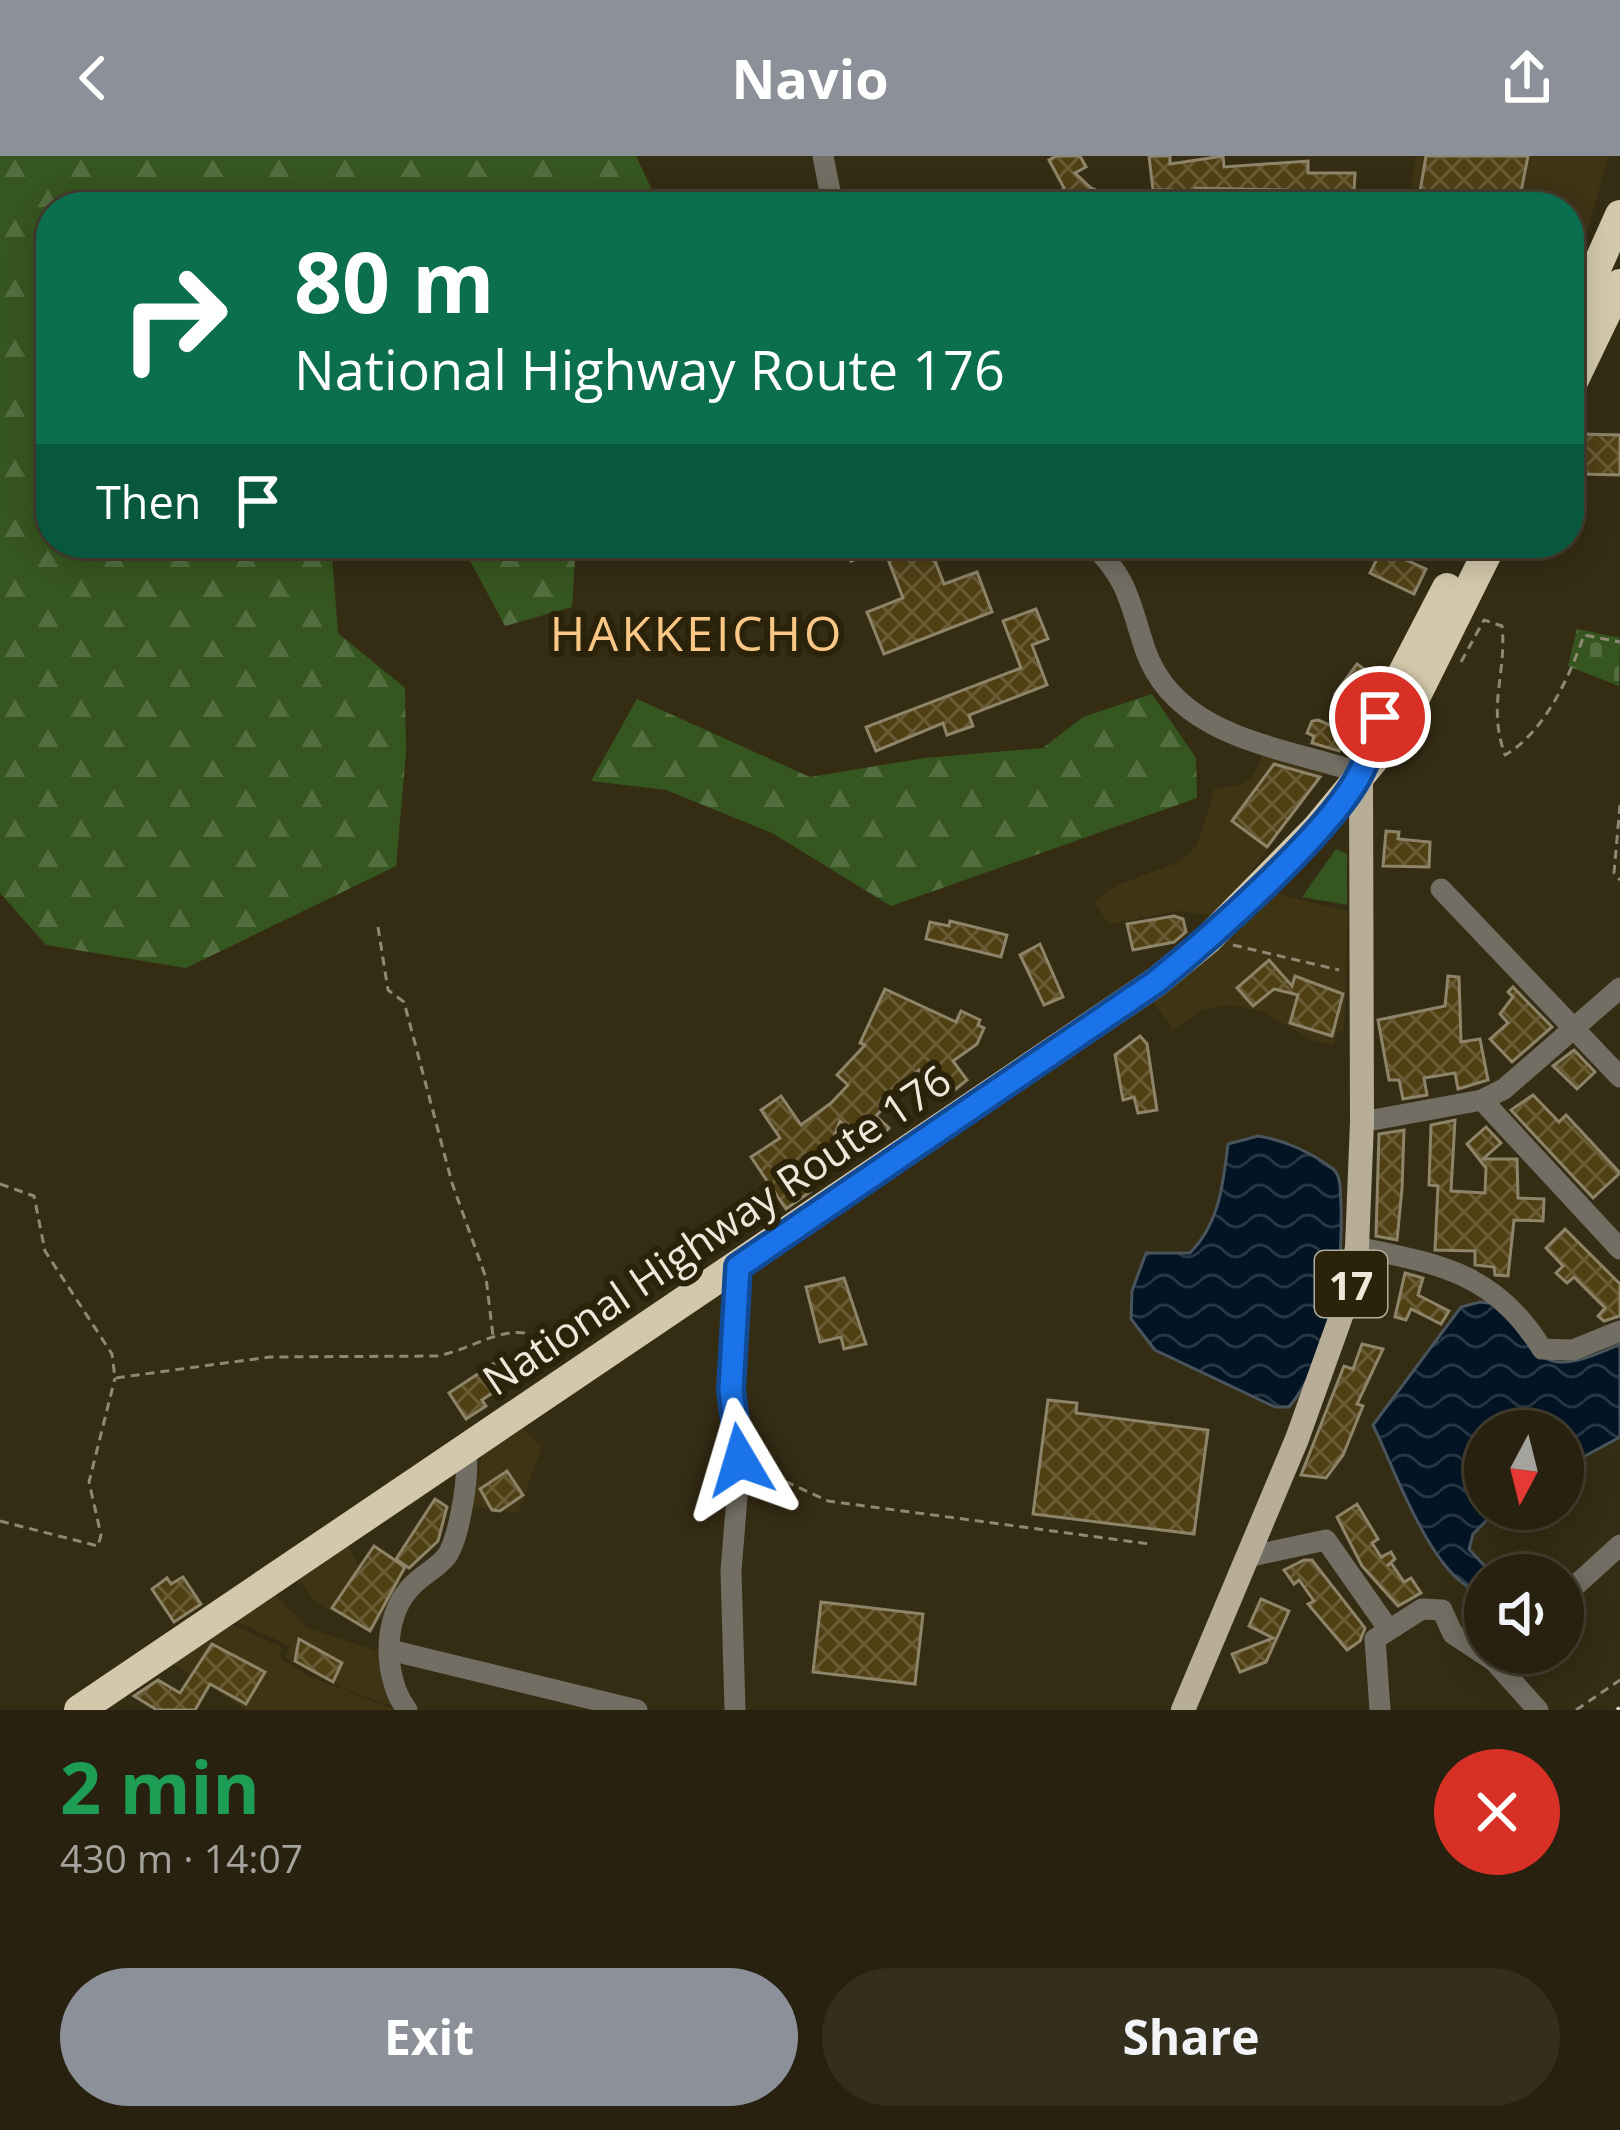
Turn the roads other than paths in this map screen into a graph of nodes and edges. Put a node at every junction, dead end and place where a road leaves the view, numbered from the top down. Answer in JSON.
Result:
{"nodes":[{"id":1,"x":823,"y":156,"type":"edge"},
{"id":2,"x":830,"y":192,"type":"edge"},
{"id":3,"x":1620,"y":215,"type":"edge"},
{"id":4,"x":1620,"y":284,"type":"edge"},
{"id":5,"x":1584,"y":295,"type":"edge"},
{"id":6,"x":1584,"y":359,"type":"edge"},
{"id":7,"x":1107,"y":558,"type":"edge"},
{"id":8,"x":1461,"y":558,"type":"edge"},
{"id":9,"x":1485,"y":558,"type":"edge"},
{"id":10,"x":1403,"y":740,"type":"junction"},
{"id":11,"x":1361,"y":772,"type":"junction"},
{"id":12,"x":1364,"y":831,"type":"junction"},
{"id":13,"x":1271,"y":875,"type":"junction"},
{"id":14,"x":1441,"y":889,"type":"dead end"},
{"id":15,"x":1620,"y":988,"type":"edge"},
{"id":16,"x":1574,"y":1026,"type":"junction"},
{"id":17,"x":1620,"y":1077,"type":"edge"},
{"id":18,"x":1482,"y":1100,"type":"junction"},
{"id":19,"x":1363,"y":1122,"type":"junction"},
{"id":20,"x":1357,"y":1247,"type":"junction"},
{"id":21,"x":1620,"y":1250,"type":"edge"},
{"id":22,"x":738,"y":1267,"type":"junction"},
{"id":23,"x":1620,"y":1331,"type":"edge"},
{"id":24,"x":465,"y":1450,"type":"junction"},
{"id":25,"x":1620,"y":1545,"type":"edge"},
{"id":26,"x":1247,"y":1557,"type":"junction"},
{"id":27,"x":1584,"y":1578,"type":"edge"},
{"id":28,"x":1387,"y":1627,"type":"junction"},
{"id":29,"x":1464,"y":1640,"type":"edge"},
{"id":30,"x":390,"y":1650,"type":"junction"},
{"id":31,"x":1511,"y":1674,"type":"edge"},
{"id":32,"x":79,"y":1710,"type":"edge"},
{"id":33,"x":407,"y":1710,"type":"edge"},
{"id":34,"x":637,"y":1710,"type":"edge"},
{"id":35,"x":735,"y":1710,"type":"edge"},
{"id":36,"x":1184,"y":1710,"type":"edge"},
{"id":37,"x":1380,"y":1710,"type":"edge"},
{"id":38,"x":1538,"y":1710,"type":"edge"}],
"edges":[{"from":1,"to":2,"type":"street"},
{"from":3,"to":5,"type":"highway"},
{"from":4,"to":6,"type":"highway"},
{"from":7,"to":11,"type":"street"},
{"from":8,"to":11,"type":"highway","name":"National Highway Route 176"},
{"from":9,"to":10,"type":"highway","name":"National Highway Route 176"},
{"from":10,"to":11,"type":"highway","name":"National Highway Route 176"},
{"from":10,"to":12,"type":"main road","number":"17"},
{"from":11,"to":12,"type":"main road","number":"17"},
{"from":11,"to":13,"type":"highway","name":"National Highway Route 176"},
{"from":12,"to":13,"type":"main road"},
{"from":12,"to":19,"type":"main road","number":"17"},
{"from":13,"to":22,"type":"highway","name":"National Highway Route 176"},
{"from":14,"to":16,"type":"street"},
{"from":15,"to":16,"type":"street"},
{"from":16,"to":17,"type":"street"},
{"from":16,"to":18,"type":"street"},
{"from":18,"to":19,"type":"street"},
{"from":18,"to":21,"type":"street"},
{"from":19,"to":20,"type":"main road","number":"17"},
{"from":20,"to":23,"type":"street"},
{"from":20,"to":26,"type":"main road","number":"17"},
{"from":22,"to":24,"type":"highway","name":"National Highway Route 176"},
{"from":22,"to":35,"type":"street"},
{"from":24,"to":30,"type":"street"},
{"from":24,"to":32,"type":"highway","name":"National Highway Route 176"},
{"from":25,"to":27,"type":"street"},
{"from":26,"to":28,"type":"street"},
{"from":26,"to":36,"type":"main road","number":"17"},
{"from":28,"to":29,"type":"street"},
{"from":28,"to":37,"type":"street"},
{"from":30,"to":33,"type":"street"},
{"from":30,"to":34,"type":"street"},
{"from":31,"to":38,"type":"street"}]}
